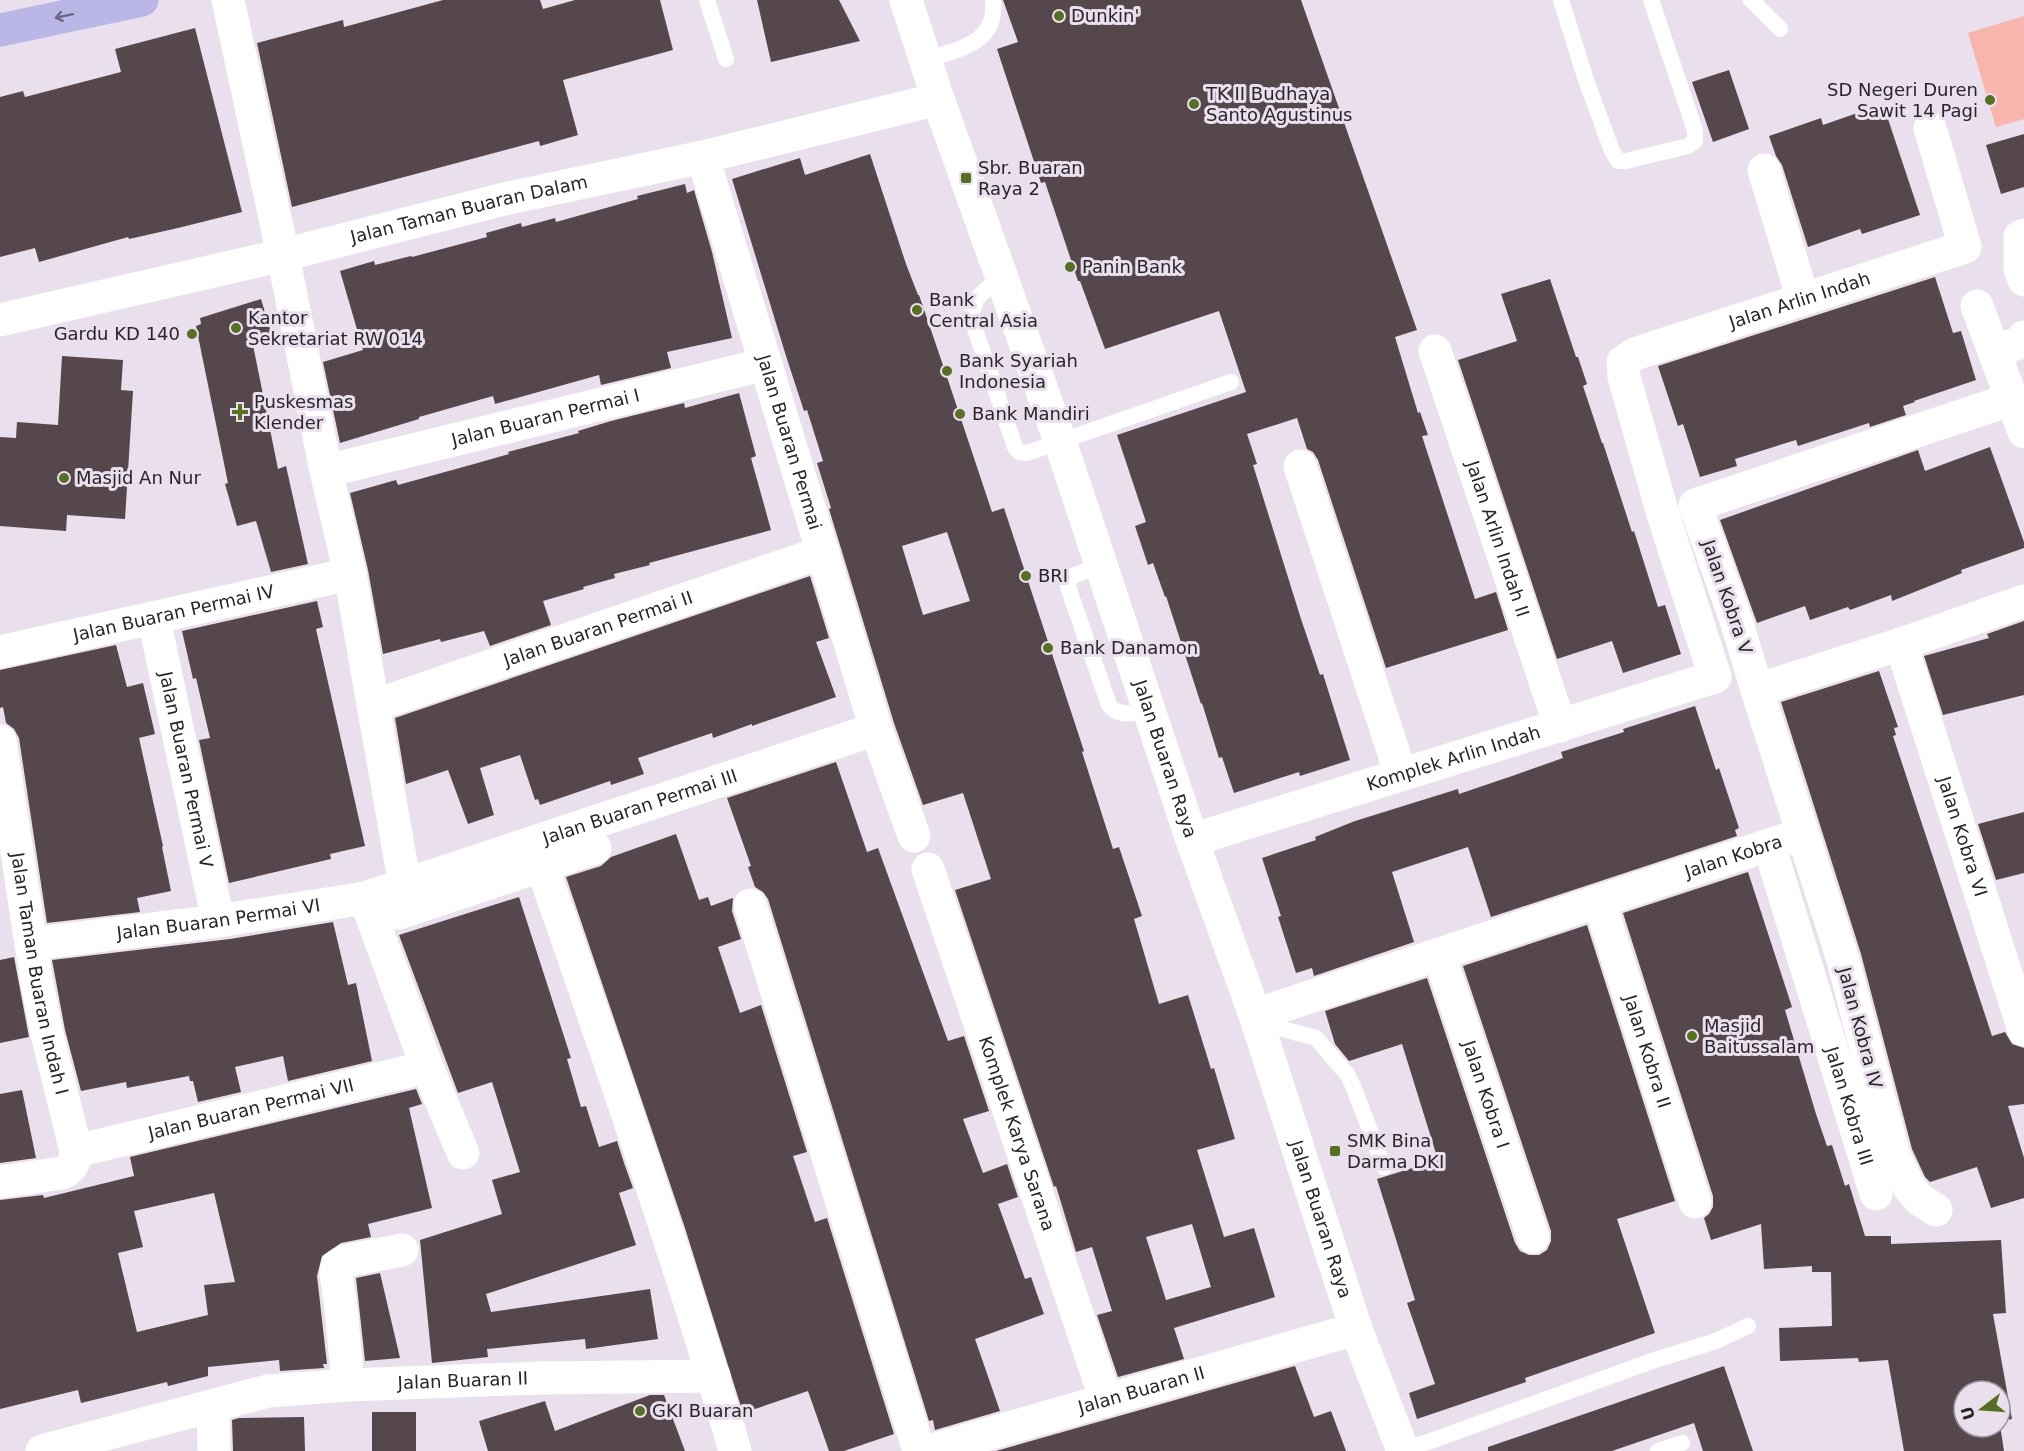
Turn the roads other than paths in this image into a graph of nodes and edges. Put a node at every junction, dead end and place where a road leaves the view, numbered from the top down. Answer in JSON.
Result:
{"nodes":[{"id":1,"x":142,"y":0,"type":"edge"},
{"id":2,"x":228,"y":0,"type":"edge"},
{"id":3,"x":707,"y":0,"type":"edge"},
{"id":4,"x":906,"y":0,"type":"edge"},
{"id":5,"x":993,"y":0,"type":"edge"},
{"id":6,"x":1561,"y":0,"type":"edge"},
{"id":7,"x":1651,"y":0,"type":"edge"},
{"id":8,"x":1751,"y":0,"type":"edge"},
{"id":9,"x":1780,"y":29,"type":"dead end"},
{"id":10,"x":0,"y":30,"type":"edge"},
{"id":11,"x":726,"y":59,"type":"dead end"},
{"id":12,"x":925,"y":60,"type":"junction"},
{"id":13,"x":938,"y":99,"type":"junction"},
{"id":14,"x":1930,"y":128,"type":"dead end"},
{"id":15,"x":703,"y":157,"type":"junction"},
{"id":16,"x":1764,"y":170,"type":"dead end"},
{"id":17,"x":2024,"y":235,"type":"edge"},
{"id":18,"x":283,"y":255,"type":"junction"},
{"id":19,"x":1001,"y":278,"type":"junction"},
{"id":20,"x":2024,"y":280,"type":"edge"},
{"id":21,"x":1803,"y":299,"type":"junction"},
{"id":22,"x":1977,"y":306,"type":"dead end"},
{"id":23,"x":0,"y":320,"type":"edge"},
{"id":24,"x":2024,"y":336,"type":"edge"},
{"id":25,"x":1435,"y":351,"type":"dead end"},
{"id":26,"x":1994,"y":351,"type":"junction"},
{"id":27,"x":766,"y":364,"type":"junction"},
{"id":28,"x":1232,"y":382,"type":"dead end"},
{"id":29,"x":2012,"y":399,"type":"junction"},
{"id":30,"x":2024,"y":432,"type":"edge"},
{"id":31,"x":1060,"y":441,"type":"junction"},
{"id":32,"x":1300,"y":466,"type":"dead end"},
{"id":33,"x":326,"y":471,"type":"junction"},
{"id":34,"x":823,"y":552,"type":"junction"},
{"id":35,"x":350,"y":574,"type":"junction"},
{"id":36,"x":2024,"y":601,"type":"edge"},
{"id":37,"x":154,"y":619,"type":"junction"},
{"id":38,"x":1901,"y":644,"type":"junction"},
{"id":39,"x":0,"y":652,"type":"edge"},
{"id":40,"x":1715,"y":677,"type":"joint"},
{"id":41,"x":1757,"y":690,"type":"junction"},
{"id":42,"x":373,"y":706,"type":"junction"},
{"id":43,"x":1560,"y":726,"type":"junction"},
{"id":44,"x":876,"y":729,"type":"junction"},
{"id":45,"x":2,"y":760,"type":"edge"},
{"id":46,"x":1401,"y":775,"type":"junction"},
{"id":47,"x":1802,"y":834,"type":"junction"},
{"id":48,"x":914,"y":836,"type":"dead end"},
{"id":49,"x":1192,"y":840,"type":"junction"},
{"id":50,"x":1769,"y":845,"type":"junction"},
{"id":51,"x":595,"y":848,"type":"dead end"},
{"id":52,"x":542,"y":866,"type":"junction"},
{"id":53,"x":928,"y":869,"type":"dead end"},
{"id":54,"x":365,"y":898,"type":"junction"},
{"id":55,"x":402,"y":899,"type":"junction"},
{"id":56,"x":1599,"y":901,"type":"junction"},
{"id":57,"x":750,"y":905,"type":"dead end"},
{"id":58,"x":218,"y":921,"type":"junction"},
{"id":59,"x":31,"y":944,"type":"junction"},
{"id":60,"x":1440,"y":954,"type":"junction"},
{"id":61,"x":1256,"y":1018,"type":"junction"},
{"id":62,"x":2024,"y":1030,"type":"edge"},
{"id":63,"x":428,"y":1067,"type":"junction"},
{"id":64,"x":462,"y":1153,"type":"dead end"},
{"id":65,"x":73,"y":1160,"type":"junction"},
{"id":66,"x":1384,"y":1167,"type":"dead end"},
{"id":67,"x":0,"y":1182,"type":"edge"},
{"id":68,"x":1876,"y":1194,"type":"dead end"},
{"id":69,"x":1695,"y":1202,"type":"dead end"},
{"id":70,"x":1936,"y":1210,"type":"dead end"},
{"id":71,"x":1533,"y":1237,"type":"dead end"},
{"id":72,"x":402,"y":1250,"type":"dead end"},
{"id":73,"x":1748,"y":1326,"type":"dead end"},
{"id":74,"x":1356,"y":1329,"type":"junction"},
{"id":75,"x":714,"y":1376,"type":"junction"},
{"id":76,"x":348,"y":1385,"type":"junction"},
{"id":77,"x":1106,"y":1400,"type":"junction"},
{"id":78,"x":213,"y":1406,"type":"junction"},
{"id":79,"x":986,"y":1443,"type":"edge"},
{"id":80,"x":1682,"y":1443,"type":"dead end"},
{"id":81,"x":1402,"y":1450,"type":"edge"},
{"id":82,"x":42,"y":1451,"type":"edge"},
{"id":83,"x":214,"y":1451,"type":"edge"},
{"id":84,"x":735,"y":1451,"type":"edge"},
{"id":85,"x":920,"y":1451,"type":"edge"},
{"id":86,"x":928,"y":1451,"type":"edge"},
{"id":87,"x":1658,"y":1451,"type":"edge"}],
"edges":[{"from":1,"to":10,"type":"main road","one_way":true},
{"from":2,"to":18,"type":"street"},
{"from":3,"to":11,"type":"lane"},
{"from":4,"to":12,"type":"street","name":"Jalan Buaran Raya"},
{"from":5,"to":12,"type":"lane"},
{"from":6,"to":7,"type":"lane"},
{"from":8,"to":9,"type":"lane"},
{"from":12,"to":13,"type":"street","name":"Jalan Buaran Raya"},
{"from":13,"to":15,"type":"street","name":"Jalan Taman Buaran Dalam"},
{"from":13,"to":19,"type":"street","name":"Jalan Buaran Raya"},
{"from":14,"to":21,"type":"street","name":"Jalan Arlin Indah"},
{"from":15,"to":18,"type":"street","name":"Jalan Taman Buaran Dalam"},
{"from":15,"to":27,"type":"street","name":"Jalan Buaran Permai"},
{"from":16,"to":21,"type":"street"},
{"from":17,"to":20,"type":"street"},
{"from":18,"to":23,"type":"street","name":"Jalan Taman Buaran Dalam"},
{"from":18,"to":33,"type":"street"},
{"from":19,"to":31,"type":"street","name":"Jalan Buaran Raya"},
{"from":19,"to":31,"type":"lane"},
{"from":21,"to":40,"type":"street","name":"Jalan Arlin Indah"},
{"from":22,"to":26,"type":"street"},
{"from":24,"to":26,"type":"street"},
{"from":25,"to":43,"type":"street","name":"Jalan Arlin Indah II"},
{"from":26,"to":29,"type":"street"},
{"from":27,"to":33,"type":"street","name":"Jalan Buaran Permai I"},
{"from":27,"to":34,"type":"street","name":"Jalan Buaran Permai"},
{"from":28,"to":31,"type":"lane"},
{"from":29,"to":30,"type":"street"},
{"from":29,"to":41,"type":"street","name":"Jalan Kobra V"},
{"from":31,"to":49,"type":"street","name":"Jalan Buaran Raya"},
{"from":32,"to":46,"type":"street"},
{"from":33,"to":35,"type":"street"},
{"from":34,"to":42,"type":"street","name":"Jalan Buaran Permai II"},
{"from":34,"to":44,"type":"street","name":"Jalan Buaran Permai"},
{"from":35,"to":37,"type":"street","name":"Jalan Buaran Permai IV"},
{"from":35,"to":42,"type":"street"},
{"from":36,"to":38,"type":"street"},
{"from":37,"to":39,"type":"street","name":"Jalan Buaran Permai IV"},
{"from":37,"to":58,"type":"street","name":"Jalan Buaran Permai V"},
{"from":38,"to":41,"type":"street"},
{"from":38,"to":62,"type":"street","name":"Jalan Kobra VI"},
{"from":40,"to":43,"type":"street","name":"Komplek Arlin Indah"},
{"from":41,"to":47,"type":"street","name":"Jalan Kobra"},
{"from":42,"to":55,"type":"street"},
{"from":43,"to":46,"type":"street","name":"Komplek Arlin Indah"},
{"from":44,"to":48,"type":"street","name":"Jalan Buaran Permai"},
{"from":44,"to":55,"type":"street","name":"Jalan Buaran Permai III"},
{"from":45,"to":59,"type":"street","name":"Jalan Taman Buaran Indah I"},
{"from":46,"to":49,"type":"street","name":"Komplek Arlin Indah"},
{"from":47,"to":50,"type":"street","name":"Jalan Kobra"},
{"from":47,"to":70,"type":"street","name":"Jalan Kobra IV"},
{"from":49,"to":61,"type":"street","name":"Jalan Buaran Raya"},
{"from":50,"to":56,"type":"street","name":"Jalan Kobra"},
{"from":50,"to":68,"type":"street","name":"Jalan Kobra III"},
{"from":51,"to":52,"type":"street"},
{"from":52,"to":55,"type":"street"},
{"from":52,"to":75,"type":"street"},
{"from":53,"to":77,"type":"street","name":"Komplek Karya Sarana"},
{"from":54,"to":55,"type":"street","name":"Jalan Buaran Permai VI"},
{"from":54,"to":58,"type":"street","name":"Jalan Buaran Permai VI"},
{"from":54,"to":63,"type":"street"},
{"from":56,"to":60,"type":"street","name":"Jalan Kobra"},
{"from":56,"to":69,"type":"street","name":"Jalan Kobra II"},
{"from":57,"to":85,"type":"street"},
{"from":58,"to":59,"type":"street","name":"Jalan Buaran Permai VI"},
{"from":59,"to":65,"type":"street","name":"Jalan Taman Buaran Indah I"},
{"from":60,"to":61,"type":"street","name":"Jalan Kobra"},
{"from":60,"to":71,"type":"street","name":"Jalan Kobra I"},
{"from":61,"to":66,"type":"lane"},
{"from":61,"to":74,"type":"street","name":"Jalan Buaran Raya"},
{"from":63,"to":64,"type":"street"},
{"from":63,"to":65,"type":"street","name":"Jalan Buaran Permai VII"},
{"from":65,"to":67,"type":"street","name":"Jalan Buaran Permai VII"},
{"from":72,"to":76,"type":"street"},
{"from":73,"to":81,"type":"lane"},
{"from":74,"to":77,"type":"street","name":"Jalan Buaran II"},
{"from":74,"to":81,"type":"street","name":"Jalan Buaran Raya"},
{"from":75,"to":76,"type":"street","name":"Jalan Buaran II"},
{"from":75,"to":84,"type":"street"},
{"from":76,"to":78,"type":"street","name":"Jalan Buaran II"},
{"from":77,"to":79,"type":"street","name":"Jalan Buaran II"},
{"from":78,"to":82,"type":"street","name":"Jalan Buaran II"},
{"from":78,"to":83,"type":"street"},
{"from":79,"to":86,"type":"street","name":"Jalan Buaran II"},
{"from":80,"to":87,"type":"lane"}]}
